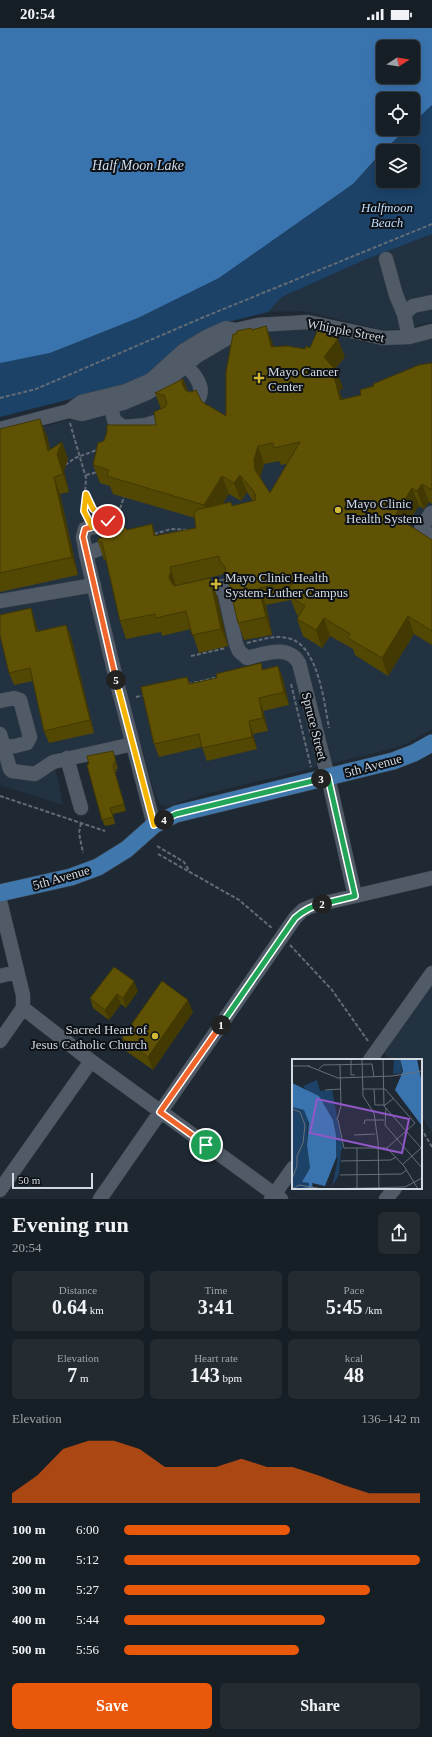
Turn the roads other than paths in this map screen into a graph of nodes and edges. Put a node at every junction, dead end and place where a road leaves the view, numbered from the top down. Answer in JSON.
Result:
{"nodes":[{"id":1,"x":386,"y":259,"type":"dead end"},
{"id":2,"x":432,"y":302,"type":"edge"},
{"id":3,"x":404,"y":314,"type":"junction"},
{"id":4,"x":432,"y":331,"type":"edge"},
{"id":5,"x":409,"y":336,"type":"junction"},
{"id":6,"x":180,"y":362,"type":"junction"},
{"id":7,"x":110,"y":401,"type":"junction"},
{"id":8,"x":197,"y":401,"type":"edge"},
{"id":9,"x":165,"y":420,"type":"edge"},
{"id":10,"x":0,"y":429,"type":"edge"},
{"id":11,"x":431,"y":514,"type":"edge"},
{"id":12,"x":432,"y":536,"type":"edge"},
{"id":13,"x":86,"y":554,"type":"junction"},
{"id":14,"x":93,"y":578,"type":"junction"},
{"id":15,"x":184,"y":594,"type":"edge"},
{"id":16,"x":0,"y":601,"type":"edge"},
{"id":17,"x":0,"y":701,"type":"edge"},
{"id":18,"x":1,"y":743,"type":"edge"},
{"id":19,"x":432,"y":743,"type":"edge"},
{"id":20,"x":133,"y":744,"type":"junction"},
{"id":21,"x":67,"y":758,"type":"junction"},
{"id":22,"x":328,"y":777,"type":"junction"},
{"id":23,"x":81,"y":808,"type":"dead end"},
{"id":24,"x":154,"y":825,"type":"junction"},
{"id":25,"x":432,"y":878,"type":"edge"},
{"id":26,"x":0,"y":894,"type":"edge"},
{"id":27,"x":355,"y":896,"type":"junction"},
{"id":28,"x":0,"y":900,"type":"edge"},
{"id":29,"x":17,"y":972,"type":"junction"},
{"id":30,"x":432,"y":973,"type":"edge"},
{"id":31,"x":0,"y":976,"type":"edge"},
{"id":32,"x":24,"y":1008,"type":"junction"},
{"id":33,"x":0,"y":1041,"type":"edge"},
{"id":34,"x":373,"y":1056,"type":"edge"},
{"id":35,"x":91,"y":1061,"type":"junction"},
{"id":36,"x":160,"y":1112,"type":"junction"},
{"id":37,"x":292,"y":1170,"type":"edge"},
{"id":38,"x":394,"y":1189,"type":"edge"},
{"id":39,"x":0,"y":1190,"type":"edge"},
{"id":40,"x":275,"y":1197,"type":"edge"},
{"id":41,"x":100,"y":1199,"type":"edge"},
{"id":42,"x":386,"y":1199,"type":"edge"}],
"edges":[{"from":1,"to":3,"type":"street"},
{"from":2,"to":3,"type":"street"},
{"from":3,"to":5,"type":"street"},
{"from":4,"to":5,"type":"street","name":"Whipple Street"},
{"from":5,"to":6,"type":"street","name":"Whipple Street"},
{"from":6,"to":7,"type":"street","name":"Whipple Street"},
{"from":6,"to":8,"type":"street"},
{"from":7,"to":9,"type":"street"},
{"from":7,"to":10,"type":"street","name":"Whipple Street"},
{"from":11,"to":12,"type":"street"},
{"from":13,"to":13,"type":"street"},
{"from":13,"to":14,"type":"street"},
{"from":14,"to":16,"type":"street"},
{"from":14,"to":20,"type":"street"},
{"from":15,"to":22,"type":"street","name":"Spruce Street"},
{"from":17,"to":18,"type":"street"},
{"from":18,"to":21,"type":"street"},
{"from":19,"to":22,"type":"main road","name":"5th Avenue"},
{"from":20,"to":21,"type":"street"},
{"from":20,"to":24,"type":"street"},
{"from":21,"to":23,"type":"street"},
{"from":22,"to":24,"type":"main road","name":"5th Avenue"},
{"from":22,"to":27,"type":"street","name":"Spruce Street"},
{"from":24,"to":26,"type":"main road","name":"5th Avenue"},
{"from":25,"to":27,"type":"street"},
{"from":27,"to":36,"type":"street"},
{"from":28,"to":29,"type":"street"},
{"from":29,"to":31,"type":"street"},
{"from":29,"to":32,"type":"street"},
{"from":30,"to":34,"type":"street"},
{"from":32,"to":33,"type":"street"},
{"from":32,"to":35,"type":"street"},
{"from":35,"to":36,"type":"street"},
{"from":35,"to":39,"type":"street"},
{"from":36,"to":40,"type":"street"},
{"from":36,"to":41,"type":"street"},
{"from":37,"to":40,"type":"street"},
{"from":38,"to":42,"type":"street"}]}
